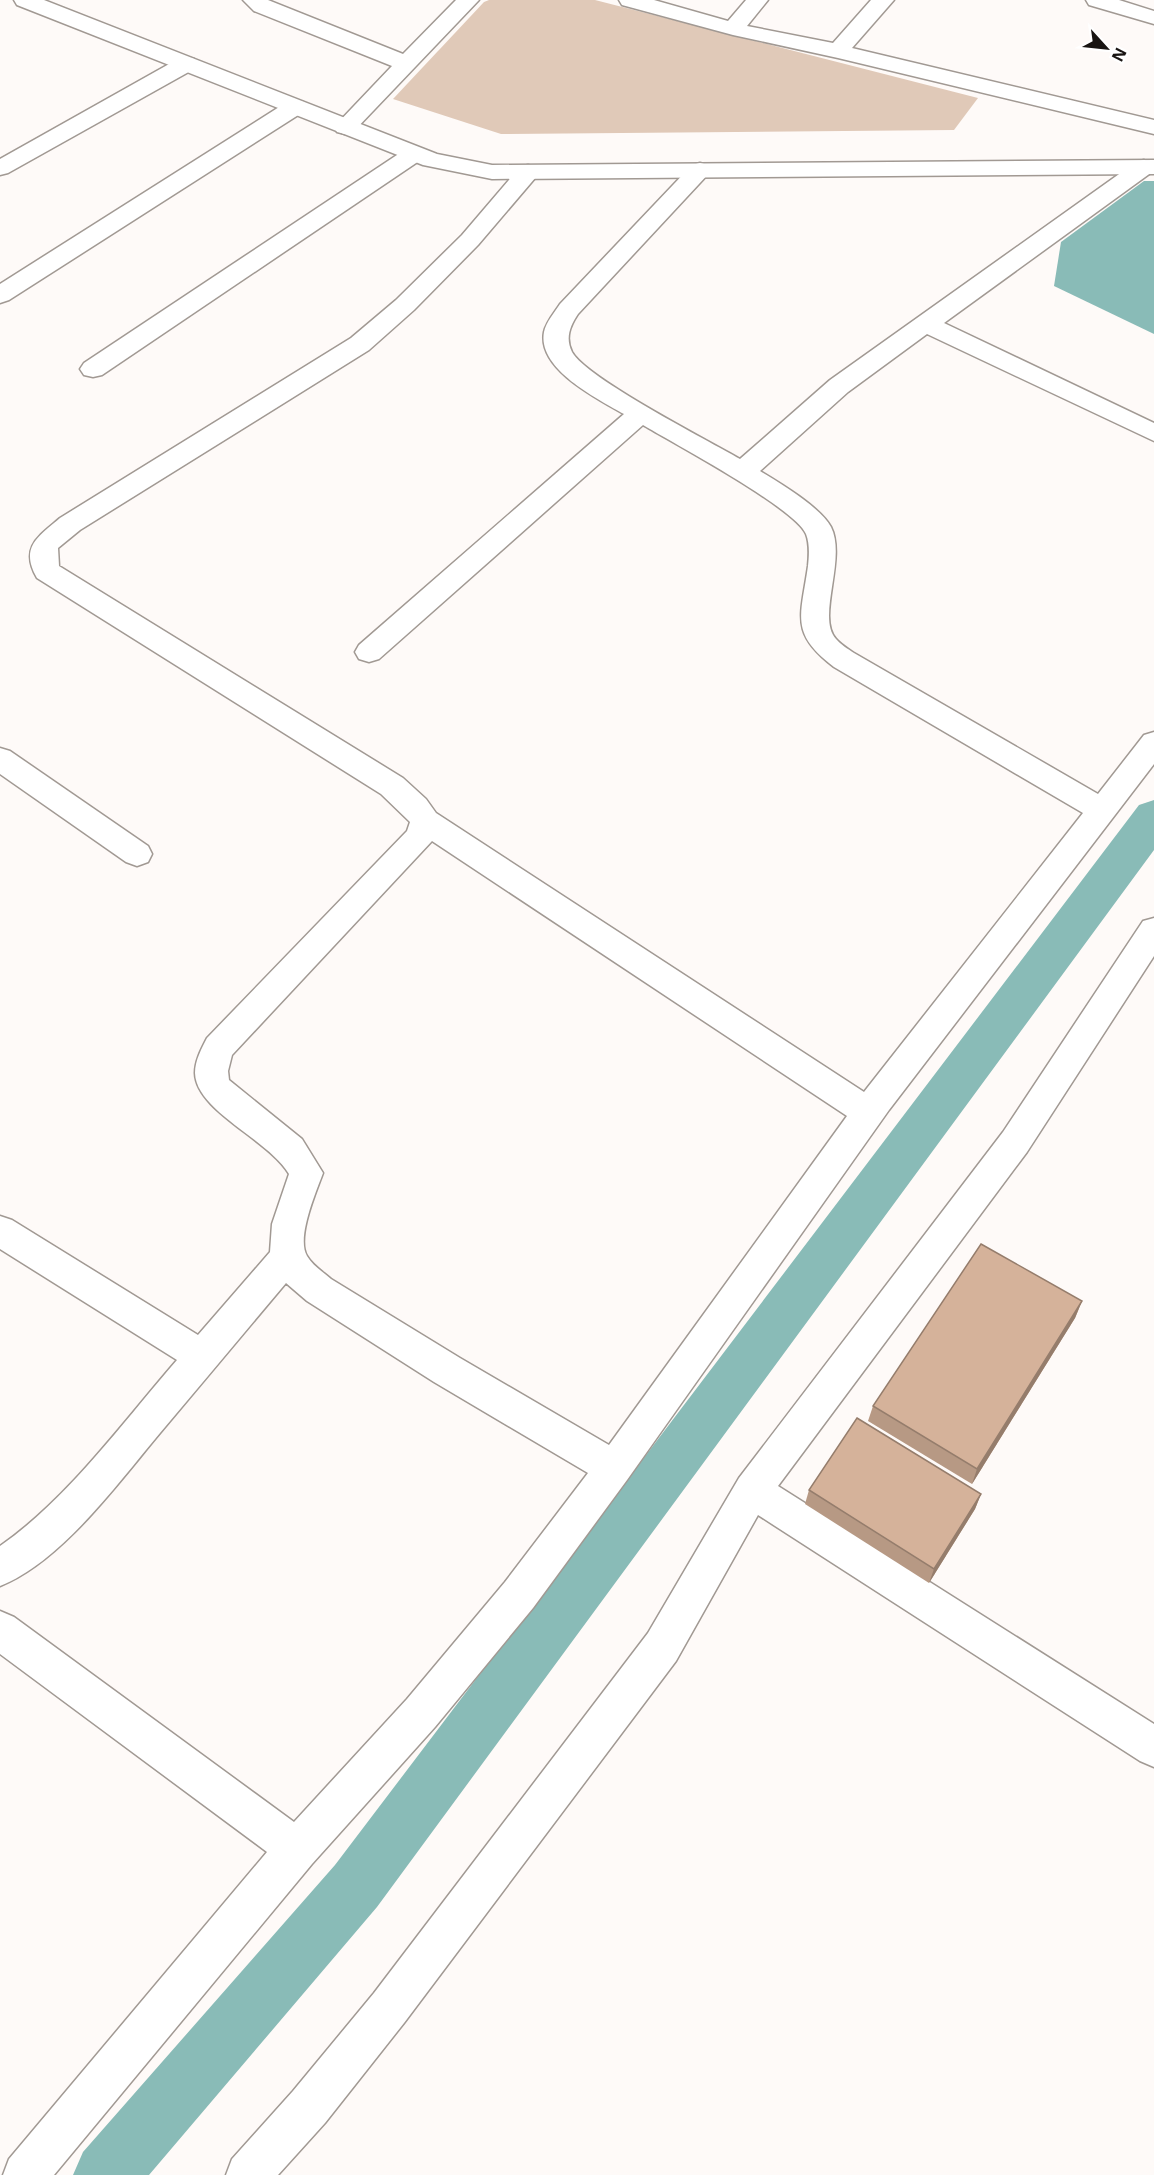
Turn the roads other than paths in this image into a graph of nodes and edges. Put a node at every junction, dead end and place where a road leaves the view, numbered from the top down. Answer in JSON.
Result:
{"nodes":[{"id":1,"x":25,"y":0,"type":"edge"},
{"id":2,"x":254,"y":0,"type":"edge"},
{"id":3,"x":468,"y":0,"type":"edge"},
{"id":4,"x":630,"y":0,"type":"edge"},
{"id":5,"x":757,"y":0,"type":"edge"},
{"id":6,"x":883,"y":0,"type":"edge"},
{"id":7,"x":1097,"y":0,"type":"edge"},
{"id":8,"x":1154,"y":18,"type":"edge"},
{"id":9,"x":733,"y":29,"type":"junction"},
{"id":10,"x":838,"y":51,"type":"junction"},
{"id":11,"x":405,"y":63,"type":"junction"},
{"id":12,"x":186,"y":64,"type":"junction"},
{"id":13,"x":295,"y":107,"type":"junction"},
{"id":14,"x":345,"y":127,"type":"junction"},
{"id":15,"x":1154,"y":127,"type":"edge"},
{"id":16,"x":414,"y":154,"type":"junction"},
{"id":17,"x":1149,"y":167,"type":"edge"},
{"id":18,"x":0,"y":168,"type":"edge"},
{"id":19,"x":700,"y":170,"type":"junction"},
{"id":20,"x":528,"y":172,"type":"junction"},
{"id":21,"x":0,"y":295,"type":"edge"},
{"id":22,"x":926,"y":324,"type":"junction"},
{"id":23,"x":93,"y":369,"type":"dead end"},
{"id":24,"x":641,"y":413,"type":"junction"},
{"id":25,"x":1154,"y":433,"type":"edge"},
{"id":26,"x":742,"y":472,"type":"junction"},
{"id":27,"x":369,"y":652,"type":"dead end"},
{"id":28,"x":1154,"y":743,"type":"edge"},
{"id":29,"x":0,"y":759,"type":"edge"},
{"id":30,"x":1102,"y":810,"type":"junction"},
{"id":31,"x":425,"y":821,"type":"junction"},
{"id":32,"x":137,"y":854,"type":"dead end"},
{"id":33,"x":1154,"y":930,"type":"edge"},
{"id":34,"x":868,"y":1112,"type":"junction"},
{"id":35,"x":0,"y":1231,"type":"edge"},
{"id":36,"x":288,"y":1256,"type":"junction"},
{"id":37,"x":202,"y":1356,"type":"junction"},
{"id":38,"x":614,"y":1468,"type":"junction"},
{"id":39,"x":752,"y":1490,"type":"junction"},
{"id":40,"x":0,"y":1568,"type":"edge"},
{"id":41,"x":0,"y":1630,"type":"edge"},
{"id":42,"x":1154,"y":1746,"type":"edge"},
{"id":43,"x":297,"y":1850,"type":"junction"},
{"id":44,"x":25,"y":2175,"type":"edge"},
{"id":45,"x":248,"y":2175,"type":"edge"}],
"edges":[{"from":1,"to":12,"type":"street"},
{"from":2,"to":11,"type":"street"},
{"from":3,"to":11,"type":"street"},
{"from":4,"to":9,"type":"street"},
{"from":5,"to":9,"type":"street"},
{"from":6,"to":10,"type":"street"},
{"from":7,"to":8,"type":"street"},
{"from":9,"to":10,"type":"street"},
{"from":10,"to":15,"type":"street"},
{"from":11,"to":14,"type":"street"},
{"from":12,"to":13,"type":"street"},
{"from":12,"to":18,"type":"street"},
{"from":13,"to":14,"type":"street"},
{"from":13,"to":21,"type":"street"},
{"from":14,"to":16,"type":"street"},
{"from":16,"to":20,"type":"street"},
{"from":16,"to":23,"type":"street"},
{"from":17,"to":19,"type":"street"},
{"from":17,"to":22,"type":"street"},
{"from":19,"to":20,"type":"street"},
{"from":19,"to":24,"type":"street"},
{"from":20,"to":31,"type":"street"},
{"from":22,"to":25,"type":"street"},
{"from":22,"to":26,"type":"street"},
{"from":24,"to":26,"type":"street"},
{"from":24,"to":27,"type":"street"},
{"from":26,"to":30,"type":"street"},
{"from":28,"to":30,"type":"street"},
{"from":29,"to":32,"type":"street"},
{"from":30,"to":34,"type":"street"},
{"from":31,"to":34,"type":"street"},
{"from":31,"to":36,"type":"street"},
{"from":33,"to":39,"type":"street"},
{"from":34,"to":38,"type":"street"},
{"from":35,"to":37,"type":"street"},
{"from":36,"to":37,"type":"street"},
{"from":36,"to":38,"type":"street"},
{"from":37,"to":40,"type":"street"},
{"from":38,"to":43,"type":"street"},
{"from":39,"to":42,"type":"street"},
{"from":39,"to":45,"type":"street"},
{"from":41,"to":43,"type":"street"},
{"from":43,"to":44,"type":"street"}]}
